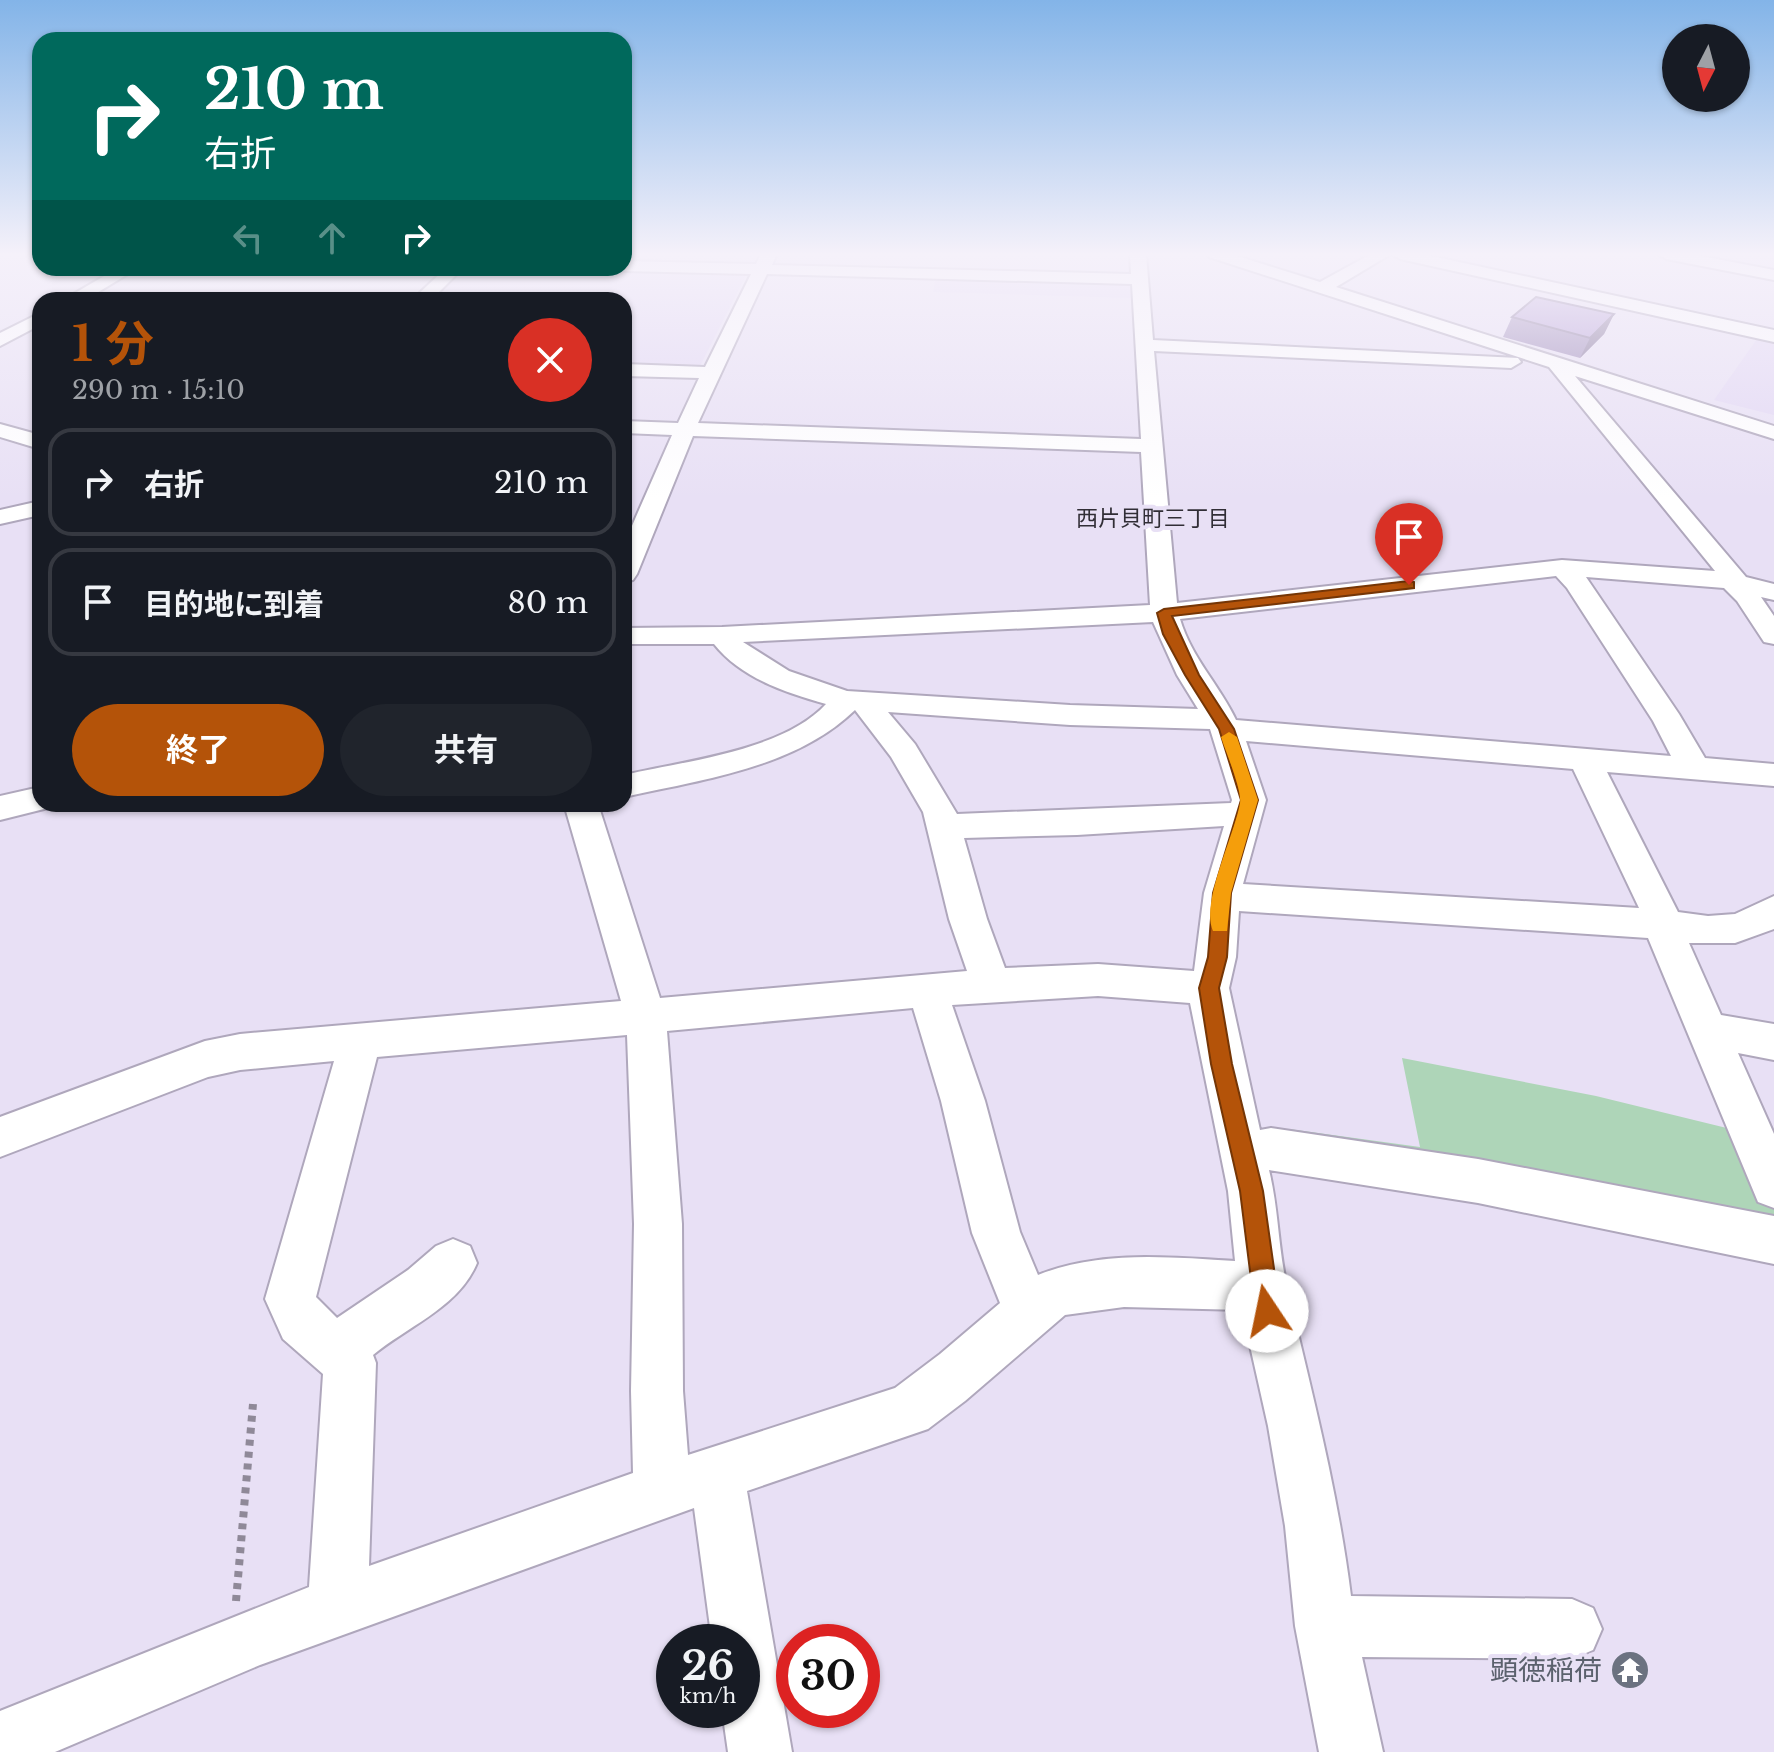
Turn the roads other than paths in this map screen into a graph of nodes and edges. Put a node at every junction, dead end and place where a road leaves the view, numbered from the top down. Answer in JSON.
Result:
{"nodes":[{"id":1,"x":729,"y":336,"type":"edge"},
{"id":2,"x":1144,"y":336,"type":"edge"},
{"id":3,"x":1470,"y":336,"type":"edge"},
{"id":4,"x":1145,"y":345,"type":"junction"},
{"id":5,"x":1555,"y":363,"type":"junction"},
{"id":6,"x":632,"y":370,"type":"edge"},
{"id":7,"x":711,"y":373,"type":"junction"},
{"id":8,"x":632,"y":427,"type":"edge"},
{"id":9,"x":685,"y":429,"type":"junction"},
{"id":10,"x":0,"y":430,"type":"edge"},
{"id":11,"x":1774,"y":433,"type":"edge"},
{"id":12,"x":32,"y":440,"type":"edge"},
{"id":13,"x":1153,"y":446,"type":"junction"},
{"id":14,"x":32,"y":510,"type":"edge"},
{"id":15,"x":0,"y":517,"type":"edge"},
{"id":16,"x":632,"y":555,"type":"edge"},
{"id":17,"x":1562,"y":568,"type":"junction"},
{"id":18,"x":1732,"y":581,"type":"junction"},
{"id":19,"x":1774,"y":592,"type":"edge"},
{"id":20,"x":1164,"y":613,"type":"junction"},
{"id":21,"x":722,"y":635,"type":"junction"},
{"id":22,"x":632,"y":636,"type":"edge"},
{"id":23,"x":1774,"y":636,"type":"edge"},
{"id":24,"x":857,"y":701,"type":"junction"},
{"id":25,"x":1224,"y":724,"type":"junction"},
{"id":26,"x":1583,"y":757,"type":"junction"},
{"id":27,"x":1694,"y":768,"type":"junction"},
{"id":28,"x":1774,"y":775,"type":"edge"},
{"id":29,"x":632,"y":784,"type":"edge"},
{"id":30,"x":32,"y":801,"type":"edge"},
{"id":31,"x":0,"y":808,"type":"edge"},
{"id":32,"x":583,"y":812,"type":"edge"},
{"id":33,"x":1245,"y":816,"type":"junction"},
{"id":34,"x":945,"y":826,"type":"junction"},
{"id":35,"x":1222,"y":893,"type":"junction"},
{"id":36,"x":1774,"y":910,"type":"edge"},
{"id":37,"x":1665,"y":924,"type":"junction"},
{"id":38,"x":991,"y":985,"type":"junction"},
{"id":39,"x":1209,"y":988,"type":"junction"},
{"id":40,"x":927,"y":991,"type":"junction"},
{"id":41,"x":645,"y":1016,"type":"junction"},
{"id":42,"x":1708,"y":1030,"type":"junction"},
{"id":43,"x":361,"y":1041,"type":"junction"},
{"id":44,"x":1774,"y":1042,"type":"edge"},
{"id":45,"x":0,"y":1137,"type":"edge"},
{"id":46,"x":1244,"y":1154,"type":"junction"},
{"id":47,"x":1774,"y":1186,"type":"edge"},
{"id":48,"x":1774,"y":1240,"type":"edge"},
{"id":49,"x":453,"y":1263,"type":"dead end"},
{"id":50,"x":1262,"y":1287,"type":"junction"},
{"id":51,"x":1028,"y":1311,"type":"junction"},
{"id":52,"x":339,"y":1352,"type":"junction"},
{"id":53,"x":717,"y":1475,"type":"junction"},
{"id":54,"x":662,"y":1491,"type":"junction"},
{"id":55,"x":338,"y":1607,"type":"junction"},
{"id":56,"x":1325,"y":1626,"type":"junction"},
{"id":57,"x":1572,"y":1629,"type":"dead end"},
{"id":58,"x":0,"y":1743,"type":"edge"},
{"id":59,"x":760,"y":1752,"type":"edge"},
{"id":60,"x":1351,"y":1752,"type":"edge"}],
"edges":[{"from":1,"to":7,"type":"street"},
{"from":2,"to":4,"type":"street"},
{"from":3,"to":5,"type":"street"},
{"from":4,"to":5,"type":"street"},
{"from":4,"to":13,"type":"street"},
{"from":5,"to":11,"type":"street"},
{"from":5,"to":18,"type":"street"},
{"from":6,"to":7,"type":"street"},
{"from":7,"to":9,"type":"street"},
{"from":8,"to":9,"type":"street"},
{"from":9,"to":13,"type":"street"},
{"from":9,"to":16,"type":"street"},
{"from":10,"to":12,"type":"street"},
{"from":13,"to":20,"type":"street"},
{"from":14,"to":15,"type":"street"},
{"from":17,"to":18,"type":"street"},
{"from":17,"to":20,"type":"street"},
{"from":17,"to":27,"type":"street"},
{"from":18,"to":19,"type":"street"},
{"from":18,"to":23,"type":"street"},
{"from":20,"to":21,"type":"street"},
{"from":20,"to":25,"type":"street"},
{"from":21,"to":22,"type":"street"},
{"from":21,"to":24,"type":"street"},
{"from":24,"to":25,"type":"street"},
{"from":24,"to":29,"type":"street"},
{"from":24,"to":34,"type":"street"},
{"from":25,"to":26,"type":"street"},
{"from":25,"to":33,"type":"street"},
{"from":26,"to":27,"type":"street"},
{"from":26,"to":37,"type":"street"},
{"from":27,"to":28,"type":"street"},
{"from":30,"to":31,"type":"street"},
{"from":32,"to":41,"type":"street"},
{"from":33,"to":34,"type":"street"},
{"from":33,"to":35,"type":"street"},
{"from":34,"to":38,"type":"street"},
{"from":35,"to":37,"type":"street"},
{"from":35,"to":39,"type":"street"},
{"from":36,"to":37,"type":"street"},
{"from":37,"to":42,"type":"street"},
{"from":38,"to":39,"type":"street"},
{"from":38,"to":40,"type":"street"},
{"from":39,"to":46,"type":"street"},
{"from":40,"to":41,"type":"street"},
{"from":40,"to":51,"type":"street"},
{"from":41,"to":43,"type":"street"},
{"from":41,"to":54,"type":"street"},
{"from":42,"to":44,"type":"street"},
{"from":42,"to":47,"type":"street"},
{"from":43,"to":45,"type":"street"},
{"from":43,"to":52,"type":"street"},
{"from":46,"to":48,"type":"street"},
{"from":46,"to":50,"type":"street"},
{"from":49,"to":52,"type":"street"},
{"from":50,"to":51,"type":"street"},
{"from":50,"to":56,"type":"street"},
{"from":51,"to":53,"type":"street"},
{"from":52,"to":55,"type":"street"},
{"from":53,"to":54,"type":"street"},
{"from":53,"to":59,"type":"street"},
{"from":54,"to":55,"type":"street"},
{"from":55,"to":58,"type":"street"},
{"from":56,"to":57,"type":"street"},
{"from":56,"to":60,"type":"street"}]}
